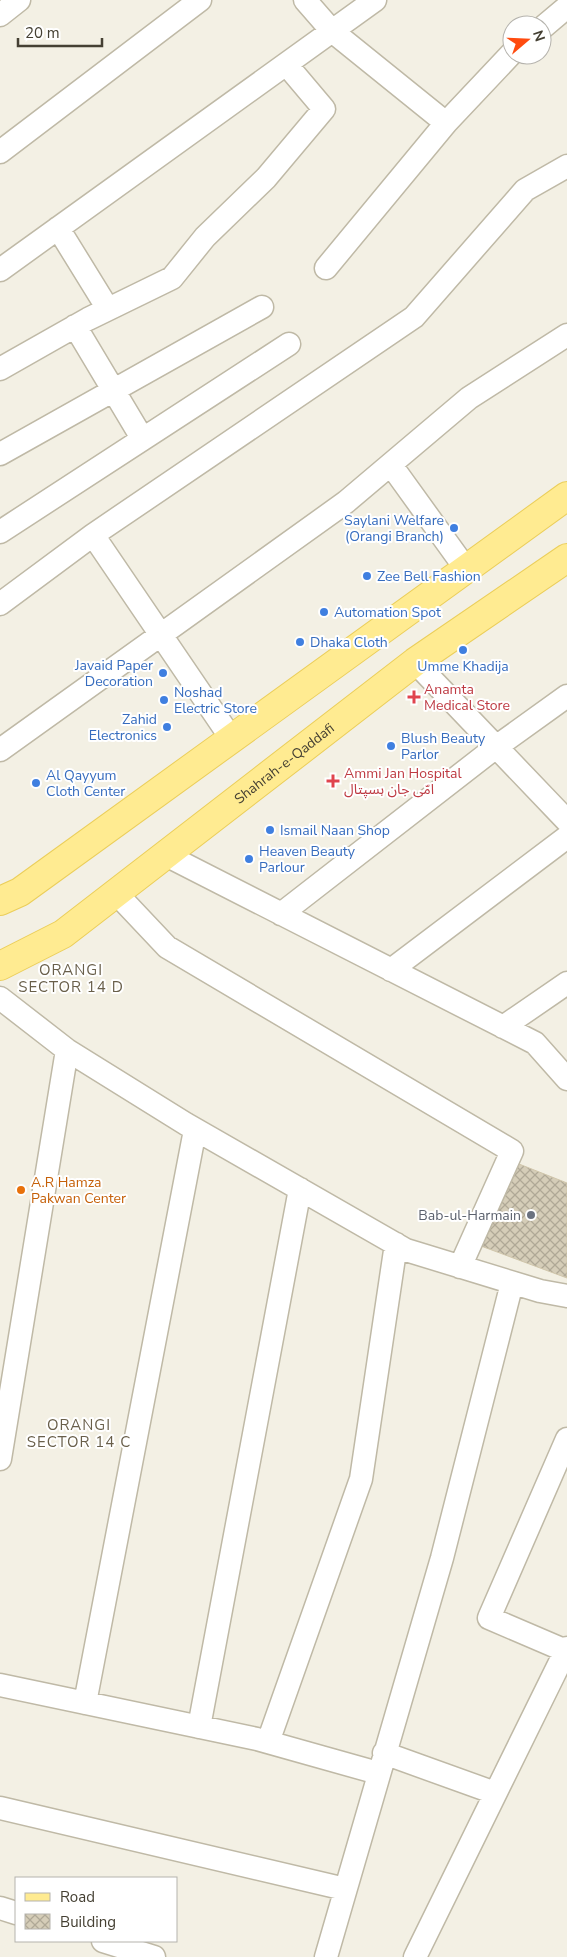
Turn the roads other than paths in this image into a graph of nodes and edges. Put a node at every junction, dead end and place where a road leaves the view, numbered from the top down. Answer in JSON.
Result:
{"nodes":[{"id":1,"x":19,"y":0,"type":"edge"},
{"id":2,"x":200,"y":0,"type":"edge"},
{"id":3,"x":305,"y":0,"type":"edge"},
{"id":4,"x":375,"y":0,"type":"edge"},
{"id":5,"x":567,"y":7,"type":"edge"},
{"id":6,"x":0,"y":15,"type":"edge"},
{"id":7,"x":552,"y":20,"type":"edge"},
{"id":8,"x":332,"y":31,"type":"junction"},
{"id":9,"x":502,"y":63,"type":"edge"},
{"id":10,"x":286,"y":64,"type":"junction"},
{"id":11,"x":446,"y":122,"type":"junction"},
{"id":12,"x":0,"y":152,"type":"edge"},
{"id":13,"x":567,"y":166,"type":"edge"},
{"id":14,"x":58,"y":228,"type":"junction"},
{"id":15,"x":326,"y":268,"type":"dead end"},
{"id":16,"x":0,"y":270,"type":"edge"},
{"id":17,"x":262,"y":307,"type":"dead end"},
{"id":18,"x":108,"y":309,"type":"junction"},
{"id":19,"x":75,"y":326,"type":"junction"},
{"id":20,"x":567,"y":335,"type":"edge"},
{"id":21,"x":288,"y":344,"type":"dead end"},
{"id":22,"x":0,"y":369,"type":"edge"},
{"id":23,"x":114,"y":390,"type":"junction"},
{"id":24,"x":142,"y":438,"type":"junction"},
{"id":25,"x":0,"y":454,"type":"edge"},
{"id":26,"x":391,"y":465,"type":"junction"},
{"id":27,"x":567,"y":496,"type":"edge"},
{"id":28,"x":0,"y":532,"type":"edge"},
{"id":29,"x":92,"y":535,"type":"junction"},
{"id":30,"x":567,"y":558,"type":"edge"},
{"id":31,"x":466,"y":568,"type":"junction"},
{"id":32,"x":0,"y":604,"type":"edge"},
{"id":33,"x":160,"y":635,"type":"junction"},
{"id":34,"x":415,"y":662,"type":"junction"},
{"id":35,"x":567,"y":696,"type":"edge"},
{"id":36,"x":231,"y":738,"type":"junction"},
{"id":37,"x":496,"y":747,"type":"junction"},
{"id":38,"x":0,"y":750,"type":"edge"},
{"id":39,"x":567,"y":821,"type":"edge"},
{"id":40,"x":567,"y":837,"type":"edge"},
{"id":41,"x":166,"y":855,"type":"junction"},
{"id":42,"x":116,"y":893,"type":"junction"},
{"id":43,"x":0,"y":901,"type":"edge"},
{"id":44,"x":281,"y":914,"type":"junction"},
{"id":45,"x":0,"y":966,"type":"edge"},
{"id":46,"x":391,"y":970,"type":"junction"},
{"id":47,"x":567,"y":983,"type":"edge"},
{"id":48,"x":0,"y":998,"type":"edge"},
{"id":49,"x":503,"y":1027,"type":"junction"},
{"id":50,"x":67,"y":1050,"type":"junction"},
{"id":51,"x":567,"y":1079,"type":"edge"},
{"id":52,"x":195,"y":1130,"type":"junction"},
{"id":53,"x":300,"y":1189,"type":"junction"},
{"id":54,"x":396,"y":1244,"type":"junction"},
{"id":55,"x":460,"y":1267,"type":"junction"},
{"id":56,"x":512,"y":1283,"type":"junction"},
{"id":57,"x":567,"y":1296,"type":"edge"},
{"id":58,"x":567,"y":1439,"type":"edge"},
{"id":59,"x":0,"y":1459,"type":"edge"},
{"id":60,"x":566,"y":1649,"type":"edge"},
{"id":61,"x":0,"y":1685,"type":"edge"},
{"id":62,"x":85,"y":1703,"type":"junction"},
{"id":63,"x":199,"y":1727,"type":"junction"},
{"id":64,"x":268,"y":1742,"type":"junction"},
{"id":65,"x":381,"y":1763,"type":"junction"},
{"id":66,"x":495,"y":1793,"type":"junction"},
{"id":67,"x":0,"y":1808,"type":"edge"},
{"id":68,"x":345,"y":1889,"type":"junction"},
{"id":69,"x":0,"y":1908,"type":"edge"},
{"id":70,"x":15,"y":1913,"type":"edge"},
{"id":71,"x":107,"y":1942,"type":"edge"},
{"id":72,"x":154,"y":1957,"type":"edge"},
{"id":73,"x":326,"y":1957,"type":"edge"},
{"id":74,"x":415,"y":1957,"type":"edge"}],
"edges":[{"from":1,"to":6,"type":"street"},
{"from":2,"to":12,"type":"street"},
{"from":3,"to":8,"type":"street"},
{"from":4,"to":8,"type":"street"},
{"from":5,"to":7,"type":"street"},
{"from":8,"to":10,"type":"street"},
{"from":8,"to":11,"type":"street"},
{"from":9,"to":11,"type":"street"},
{"from":10,"to":14,"type":"street"},
{"from":10,"to":18,"type":"street"},
{"from":11,"to":15,"type":"street"},
{"from":13,"to":29,"type":"street"},
{"from":14,"to":16,"type":"street"},
{"from":14,"to":18,"type":"street"},
{"from":17,"to":23,"type":"street"},
{"from":18,"to":19,"type":"street"},
{"from":19,"to":22,"type":"street"},
{"from":19,"to":23,"type":"street"},
{"from":20,"to":26,"type":"street"},
{"from":21,"to":24,"type":"street"},
{"from":23,"to":24,"type":"street"},
{"from":23,"to":25,"type":"street"},
{"from":24,"to":28,"type":"street"},
{"from":26,"to":31,"type":"street"},
{"from":26,"to":33,"type":"street"},
{"from":27,"to":31,"type":"main road"},
{"from":29,"to":32,"type":"street"},
{"from":29,"to":33,"type":"street"},
{"from":30,"to":34,"type":"main road","name":"Shahrah-e-Qaddafi"},
{"from":31,"to":36,"type":"main road"},
{"from":33,"to":36,"type":"street"},
{"from":33,"to":38,"type":"street"},
{"from":34,"to":37,"type":"street"},
{"from":34,"to":41,"type":"main road","name":"Shahrah-e-Qaddafi"},
{"from":35,"to":37,"type":"street"},
{"from":36,"to":43,"type":"main road"},
{"from":37,"to":39,"type":"street"},
{"from":37,"to":44,"type":"street"},
{"from":40,"to":46,"type":"street"},
{"from":41,"to":42,"type":"main road","name":"Shahrah-e-Qaddafi"},
{"from":41,"to":44,"type":"street"},
{"from":42,"to":45,"type":"main road","name":"Shahrah-e-Qaddafi"},
{"from":42,"to":55,"type":"street"},
{"from":44,"to":46,"type":"street"},
{"from":46,"to":49,"type":"street"},
{"from":47,"to":49,"type":"street"},
{"from":48,"to":50,"type":"street"},
{"from":49,"to":51,"type":"street"},
{"from":50,"to":52,"type":"street"},
{"from":50,"to":59,"type":"street"},
{"from":52,"to":53,"type":"street"},
{"from":52,"to":62,"type":"street"},
{"from":53,"to":54,"type":"street"},
{"from":53,"to":63,"type":"street"},
{"from":54,"to":55,"type":"street"},
{"from":54,"to":64,"type":"street"},
{"from":55,"to":56,"type":"street"},
{"from":56,"to":57,"type":"street"},
{"from":56,"to":65,"type":"street"},
{"from":58,"to":60,"type":"street"},
{"from":60,"to":66,"type":"street"},
{"from":61,"to":62,"type":"street"},
{"from":62,"to":63,"type":"street"},
{"from":63,"to":64,"type":"street"},
{"from":64,"to":65,"type":"street"},
{"from":65,"to":66,"type":"street"},
{"from":65,"to":68,"type":"street"},
{"from":66,"to":74,"type":"street"},
{"from":67,"to":68,"type":"street"},
{"from":68,"to":73,"type":"street"},
{"from":69,"to":70,"type":"street"},
{"from":71,"to":72,"type":"street"}]}
